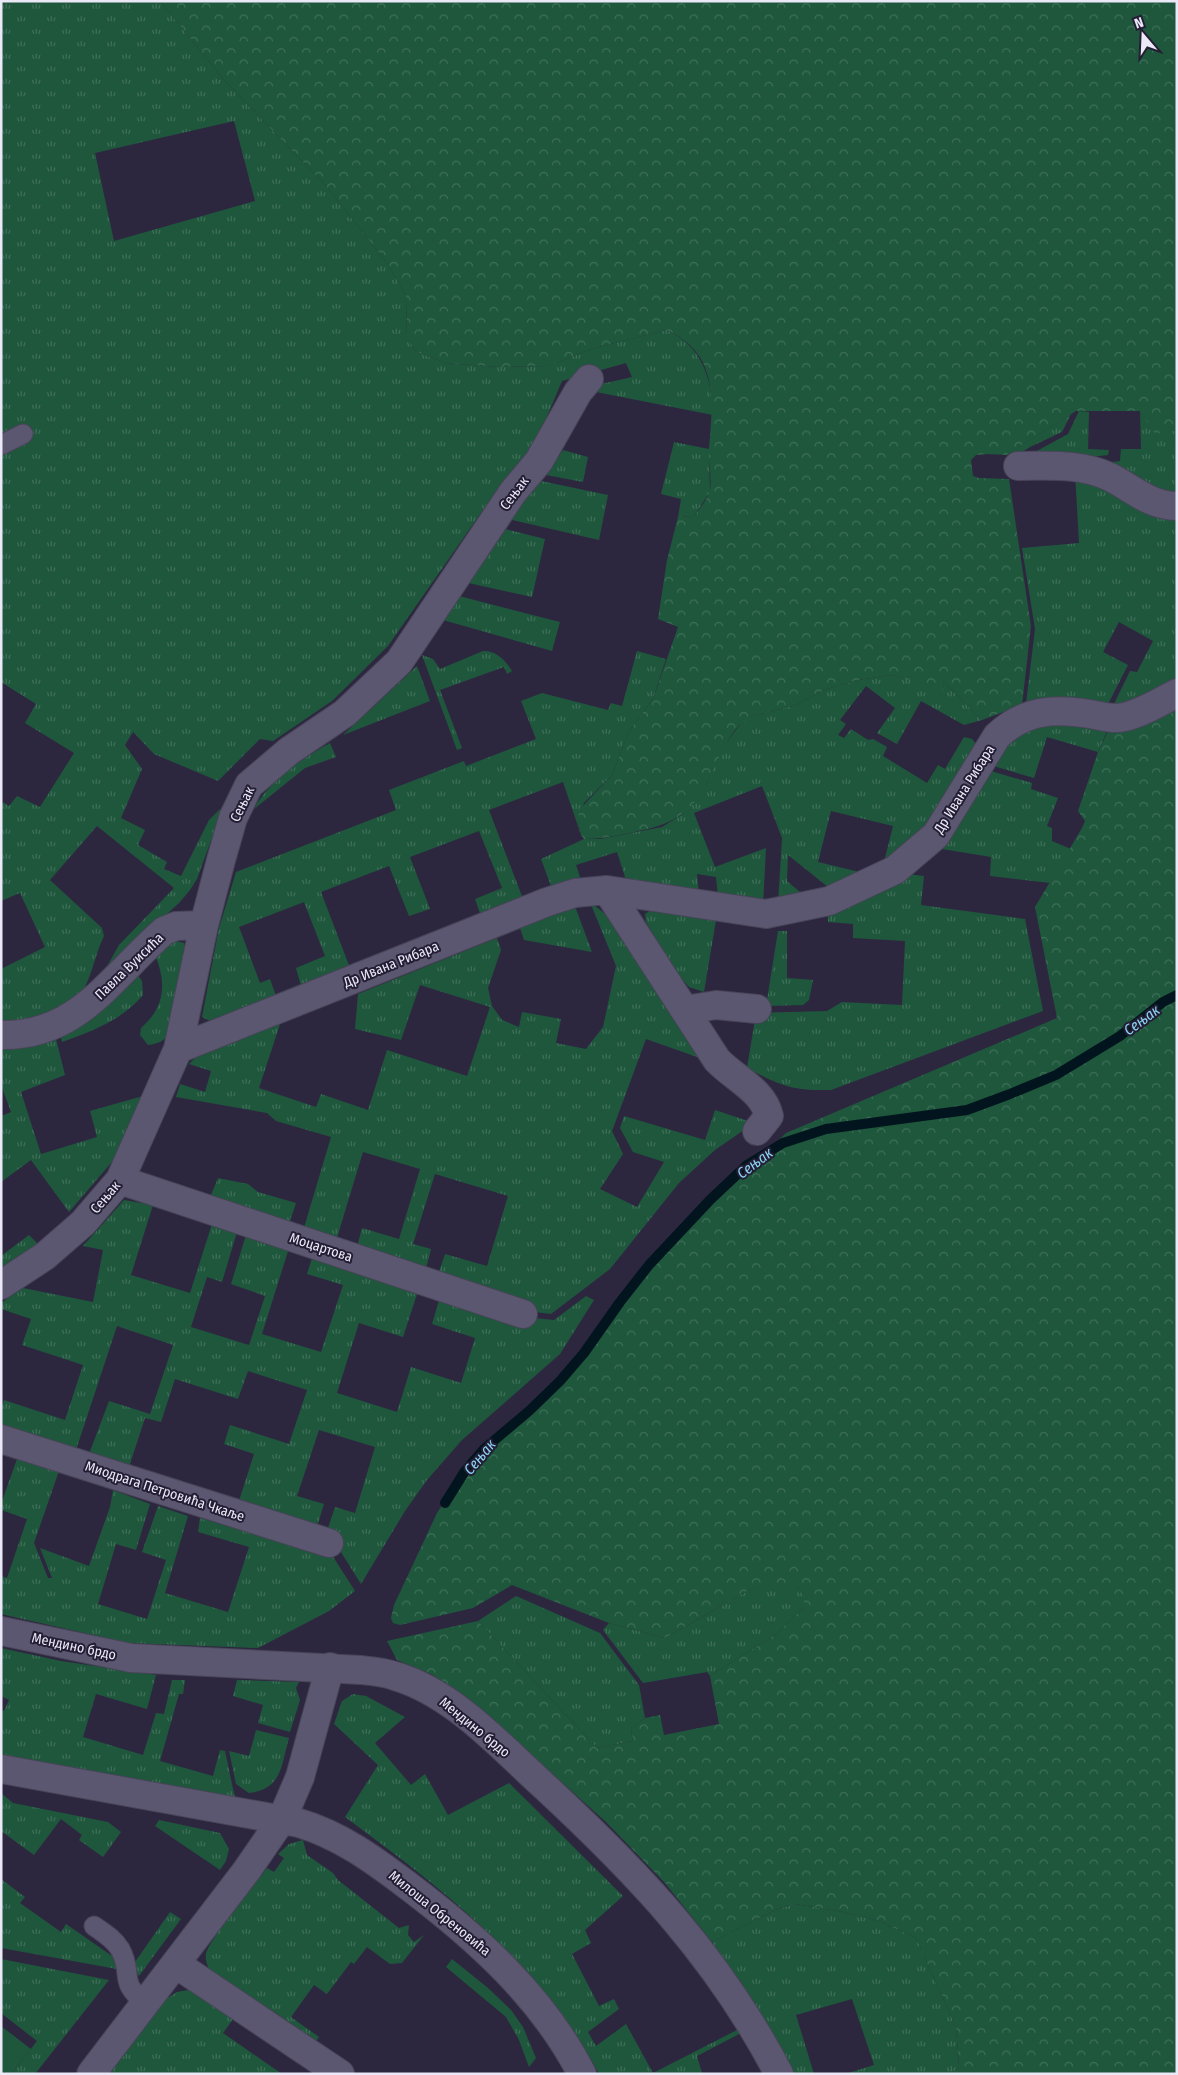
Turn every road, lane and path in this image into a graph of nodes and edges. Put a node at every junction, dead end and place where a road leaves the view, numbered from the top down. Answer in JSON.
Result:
{"nodes":[{"id":1,"x":589,"y":379,"type":"dead end"},
{"id":2,"x":23,"y":434,"type":"dead end"},
{"id":3,"x":1,"y":445,"type":"edge"},
{"id":4,"x":1018,"y":466,"type":"dead end"},
{"id":5,"x":1177,"y":506,"type":"edge"},
{"id":6,"x":1177,"y":693,"type":"edge"},
{"id":7,"x":607,"y":890,"type":"junction"},
{"id":8,"x":204,"y":925,"type":"junction"},
{"id":9,"x":757,"y":1009,"type":"dead end"},
{"id":10,"x":685,"y":1010,"type":"junction"},
{"id":11,"x":1,"y":1035,"type":"edge"},
{"id":12,"x":178,"y":1049,"type":"junction"},
{"id":13,"x":757,"y":1131,"type":"dead end"},
{"id":14,"x":120,"y":1180,"type":"junction"},
{"id":15,"x":1,"y":1286,"type":"edge"},
{"id":16,"x":523,"y":1314,"type":"dead end"},
{"id":17,"x":1,"y":1439,"type":"edge"},
{"id":18,"x":330,"y":1543,"type":"dead end"},
{"id":19,"x":1,"y":1631,"type":"edge"},
{"id":20,"x":330,"y":1667,"type":"junction"},
{"id":21,"x":1,"y":1769,"type":"edge"},
{"id":22,"x":282,"y":1819,"type":"junction"},
{"id":23,"x":94,"y":1926,"type":"dead end"},
{"id":24,"x":176,"y":1964,"type":"junction"},
{"id":25,"x":146,"y":2003,"type":"junction"},
{"id":26,"x":91,"y":2074,"type":"edge"},
{"id":27,"x":340,"y":2074,"type":"edge"},
{"id":28,"x":582,"y":2074,"type":"edge"},
{"id":29,"x":778,"y":2074,"type":"edge"}],
"edges":[{"from":1,"to":8,"type":"street","name":"Сењак"},
{"from":2,"to":3,"type":"lane"},
{"from":4,"to":5,"type":"street"},
{"from":6,"to":7,"type":"street","name":"Др Ивана Рибара"},
{"from":7,"to":10,"type":"street"},
{"from":7,"to":12,"type":"street","name":"Др Ивана Рибара"},
{"from":8,"to":11,"type":"street","name":"Павла Вуисића"},
{"from":8,"to":12,"type":"street","name":"Сењак"},
{"from":9,"to":10,"type":"street"},
{"from":10,"to":13,"type":"street"},
{"from":12,"to":14,"type":"street","name":"Сењак"},
{"from":14,"to":15,"type":"street","name":"Сењак"},
{"from":14,"to":16,"type":"street","name":"Моцартова"},
{"from":17,"to":18,"type":"street","name":"Миодрага Петровића Чкаље"},
{"from":19,"to":20,"type":"street","name":"Мендино брдо"},
{"from":20,"to":22,"type":"street"},
{"from":20,"to":29,"type":"street","name":"Мендино брдо"},
{"from":21,"to":22,"type":"street","name":"Милоша Обреновића"},
{"from":22,"to":24,"type":"street"},
{"from":22,"to":28,"type":"street","name":"Милоша Обреновића"},
{"from":23,"to":25,"type":"lane"},
{"from":24,"to":25,"type":"street"},
{"from":24,"to":27,"type":"street"},
{"from":25,"to":26,"type":"street"}]}
